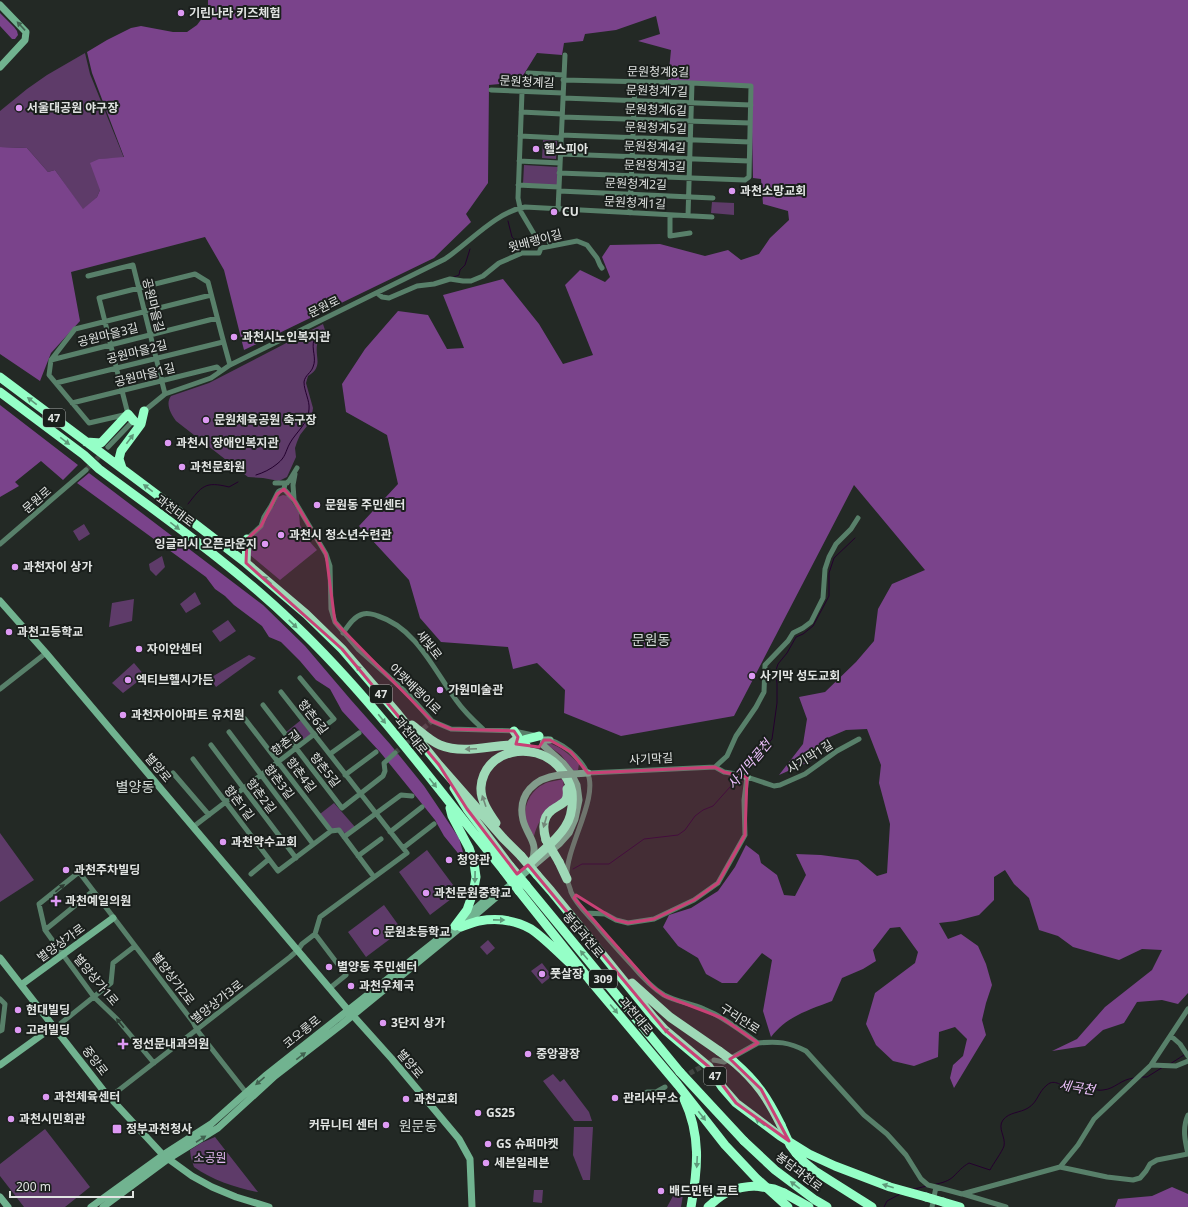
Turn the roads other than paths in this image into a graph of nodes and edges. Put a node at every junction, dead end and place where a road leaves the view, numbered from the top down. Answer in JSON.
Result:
{"nodes":[{"id":1,"x":0,"y":5,"type":"edge"},
{"id":2,"x":565,"y":55,"type":"dead end"},
{"id":3,"x":0,"y":67,"type":"edge"},
{"id":4,"x":528,"y":73,"type":"dead end"},
{"id":5,"x":564,"y":77,"type":"junction"},
{"id":6,"x":635,"y":82,"type":"junction"},
{"id":7,"x":692,"y":83,"type":"junction"},
{"id":8,"x":491,"y":90,"type":"dead end"},
{"id":9,"x":522,"y":92,"type":"junction"},
{"id":10,"x":563,"y":96,"type":"junction"},
{"id":11,"x":634,"y":100,"type":"junction"},
{"id":12,"x":692,"y":103,"type":"junction"},
{"id":13,"x":751,"y":105,"type":"junction"},
{"id":14,"x":521,"y":112,"type":"junction"},
{"id":15,"x":562,"y":115,"type":"junction"},
{"id":16,"x":634,"y":119,"type":"junction"},
{"id":17,"x":691,"y":121,"type":"junction"},
{"id":18,"x":750,"y":123,"type":"junction"},
{"id":19,"x":520,"y":136,"type":"junction"},
{"id":20,"x":561,"y":137,"type":"junction"},
{"id":21,"x":633,"y":137,"type":"junction"},
{"id":22,"x":691,"y":139,"type":"junction"},
{"id":23,"x":750,"y":142,"type":"junction"},
{"id":24,"x":560,"y":154,"type":"junction"},
{"id":25,"x":632,"y":156,"type":"junction"},
{"id":26,"x":690,"y":158,"type":"junction"},
{"id":27,"x":519,"y":161,"type":"junction"},
{"id":28,"x":749,"y":161,"type":"junction"},
{"id":29,"x":560,"y":163,"type":"junction"},
{"id":30,"x":559,"y":173,"type":"junction"},
{"id":31,"x":632,"y":175,"type":"junction"},
{"id":32,"x":690,"y":177,"type":"junction"},
{"id":33,"x":518,"y":185,"type":"junction"},
{"id":34,"x":559,"y":189,"type":"junction"},
{"id":35,"x":631,"y":194,"type":"junction"},
{"id":36,"x":689,"y":196,"type":"junction"},
{"id":37,"x":713,"y":198,"type":"dead end"},
{"id":38,"x":520,"y":208,"type":"junction"},
{"id":39,"x":558,"y":210,"type":"junction"},
{"id":40,"x":630,"y":213,"type":"junction"},
{"id":41,"x":670,"y":215,"type":"junction"},
{"id":42,"x":688,"y":216,"type":"junction"},
{"id":43,"x":712,"y":217,"type":"dead end"},
{"id":44,"x":690,"y":233,"type":"dead end"},
{"id":45,"x":550,"y":244,"type":"junction"},
{"id":46,"x":602,"y":268,"type":"dead end"},
{"id":47,"x":88,"y":276,"type":"dead end"},
{"id":48,"x":138,"y":288,"type":"junction"},
{"id":49,"x":377,"y":293,"type":"junction"},
{"id":50,"x":211,"y":295,"type":"junction"},
{"id":51,"x":144,"y":311,"type":"junction"},
{"id":52,"x":217,"y":318,"type":"junction"},
{"id":53,"x":105,"y":321,"type":"junction"},
{"id":54,"x":150,"y":335,"type":"junction"},
{"id":55,"x":223,"y":342,"type":"junction"},
{"id":56,"x":110,"y":344,"type":"junction"},
{"id":57,"x":156,"y":358,"type":"junction"},
{"id":58,"x":51,"y":360,"type":"junction"},
{"id":59,"x":230,"y":365,"type":"junction"},
{"id":60,"x":116,"y":368,"type":"junction"},
{"id":61,"x":221,"y":371,"type":"junction"},
{"id":62,"x":0,"y":377,"type":"edge"},
{"id":63,"x":162,"y":381,"type":"junction"},
{"id":64,"x":56,"y":383,"type":"junction"},
{"id":65,"x":122,"y":391,"type":"junction"},
{"id":66,"x":0,"y":392,"type":"edge"},
{"id":67,"x":165,"y":394,"type":"junction"},
{"id":68,"x":72,"y":403,"type":"junction"},
{"id":69,"x":144,"y":411,"type":"junction"},
{"id":70,"x":131,"y":418,"type":"junction"},
{"id":71,"x":86,"y":442,"type":"junction"},
{"id":72,"x":108,"y":447,"type":"tunnel mouth"},
{"id":73,"x":122,"y":468,"type":"junction"},
{"id":74,"x":86,"y":470,"type":"tunnel mouth"},
{"id":75,"x":293,"y":487,"type":"junction"},
{"id":76,"x":285,"y":488,"type":"junction"},
{"id":77,"x":294,"y":500,"type":"junction"},
{"id":78,"x":858,"y":518,"type":"dead end"},
{"id":79,"x":251,"y":536,"type":"joint"},
{"id":80,"x":0,"y":544,"type":"edge"},
{"id":81,"x":246,"y":562,"type":"junction"},
{"id":82,"x":0,"y":601,"type":"edge"},
{"id":83,"x":343,"y":633,"type":"junction"},
{"id":84,"x":46,"y":653,"type":"junction"},
{"id":85,"x":300,"y":678,"type":"dead end"},
{"id":86,"x":0,"y":689,"type":"edge"},
{"id":87,"x":281,"y":692,"type":"dead end"},
{"id":88,"x":263,"y":705,"type":"dead end"},
{"id":89,"x":398,"y":714,"type":"junction"},
{"id":90,"x":245,"y":719,"type":"dead end"},
{"id":91,"x":483,"y":729,"type":"junction"},
{"id":92,"x":514,"y":731,"type":"junction"},
{"id":93,"x":229,"y":732,"type":"dead end"},
{"id":94,"x":359,"y":733,"type":"dead end"},
{"id":95,"x":314,"y":734,"type":"junction"},
{"id":96,"x":539,"y":736,"type":"junction"},
{"id":97,"x":859,"y":739,"type":"dead end"},
{"id":98,"x":550,"y":740,"type":"junction"},
{"id":99,"x":211,"y":745,"type":"dead end"},
{"id":100,"x":510,"y":746,"type":"junction"},
{"id":101,"x":296,"y":748,"type":"junction"},
{"id":102,"x":549,"y":751,"type":"junction"},
{"id":103,"x":376,"y":752,"type":"dead end"},
{"id":104,"x":395,"y":753,"type":"tunnel mouth"},
{"id":105,"x":330,"y":754,"type":"junction"},
{"id":106,"x":193,"y":759,"type":"dead end"},
{"id":107,"x":278,"y":762,"type":"junction"},
{"id":108,"x":439,"y":765,"type":"junction"},
{"id":109,"x":715,"y":767,"type":"junction"},
{"id":110,"x":560,"y":772,"type":"junction"},
{"id":111,"x":173,"y":773,"type":"dead end"},
{"id":112,"x":588,"y":773,"type":"junction"},
{"id":113,"x":345,"y":774,"type":"junction"},
{"id":114,"x":260,"y":775,"type":"junction"},
{"id":115,"x":745,"y":776,"type":"junction"},
{"id":116,"x":243,"y":788,"type":"junction"},
{"id":117,"x":360,"y":793,"type":"junction"},
{"id":118,"x":412,"y":796,"type":"dead end"},
{"id":119,"x":448,"y":801,"type":"junction"},
{"id":120,"x":225,"y":802,"type":"junction"},
{"id":121,"x":422,"y":807,"type":"dead end"},
{"id":122,"x":375,"y":813,"type":"junction"},
{"id":123,"x":209,"y":815,"type":"junction"},
{"id":124,"x":434,"y":824,"type":"dead end"},
{"id":125,"x":193,"y":827,"type":"junction"},
{"id":126,"x":331,"y":831,"type":"junction"},
{"id":127,"x":390,"y":832,"type":"junction"},
{"id":128,"x":344,"y":837,"type":"junction"},
{"id":129,"x":381,"y":838,"type":"dead end"},
{"id":130,"x":313,"y":844,"type":"junction"},
{"id":131,"x":403,"y":848,"type":"junction"},
{"id":132,"x":358,"y":856,"type":"junction"},
{"id":133,"x":521,"y":856,"type":"junction"},
{"id":134,"x":296,"y":858,"type":"junction"},
{"id":135,"x":269,"y":859,"type":"junction"},
{"id":136,"x":531,"y":862,"type":"junction"},
{"id":137,"x":559,"y":862,"type":"junction"},
{"id":138,"x":568,"y":865,"type":"junction"},
{"id":139,"x":507,"y":869,"type":"junction"},
{"id":140,"x":79,"y":872,"type":"joint"},
{"id":141,"x":251,"y":874,"type":"dead end"},
{"id":142,"x":374,"y":877,"type":"junction"},
{"id":143,"x":567,"y":879,"type":"junction"},
{"id":144,"x":523,"y":888,"type":"junction"},
{"id":145,"x":551,"y":890,"type":"junction"},
{"id":146,"x":93,"y":891,"type":"junction"},
{"id":147,"x":586,"y":913,"type":"junction"},
{"id":148,"x":113,"y":918,"type":"junction"},
{"id":149,"x":458,"y":927,"type":"junction"},
{"id":150,"x":45,"y":930,"type":"junction"},
{"id":151,"x":315,"y":934,"type":"junction"},
{"id":152,"x":135,"y":946,"type":"junction"},
{"id":153,"x":298,"y":950,"type":"junction"},
{"id":154,"x":63,"y":955,"type":"junction"},
{"id":155,"x":1,"y":962,"type":"edge"},
{"id":156,"x":589,"y":979,"type":"junction"},
{"id":157,"x":21,"y":985,"type":"junction"},
{"id":158,"x":330,"y":988,"type":"junction"},
{"id":159,"x":94,"y":997,"type":"junction"},
{"id":160,"x":0,"y":998,"type":"edge"},
{"id":161,"x":1188,"y":1009,"type":"edge"},
{"id":162,"x":350,"y":1013,"type":"junction"},
{"id":163,"x":54,"y":1027,"type":"junction"},
{"id":164,"x":197,"y":1030,"type":"junction"},
{"id":165,"x":0,"y":1031,"type":"edge"},
{"id":166,"x":1171,"y":1036,"type":"junction"},
{"id":167,"x":758,"y":1043,"type":"junction"},
{"id":168,"x":1187,"y":1054,"type":"edge"},
{"id":169,"x":714,"y":1060,"type":"tunnel mouth"},
{"id":170,"x":1188,"y":1061,"type":"edge"},
{"id":171,"x":154,"y":1063,"type":"junction"},
{"id":172,"x":0,"y":1065,"type":"edge"},
{"id":173,"x":1151,"y":1065,"type":"junction"},
{"id":174,"x":678,"y":1085,"type":"junction"},
{"id":175,"x":665,"y":1087,"type":"dead end"},
{"id":176,"x":640,"y":1094,"type":"dead end"},
{"id":177,"x":248,"y":1095,"type":"junction"},
{"id":178,"x":110,"y":1097,"type":"junction"},
{"id":179,"x":1188,"y":1115,"type":"edge"},
{"id":180,"x":1188,"y":1154,"type":"edge"},
{"id":181,"x":166,"y":1157,"type":"junction"},
{"id":182,"x":1060,"y":1168,"type":"junction"},
{"id":183,"x":936,"y":1187,"type":"junction"},
{"id":184,"x":978,"y":1189,"type":"junction"},
{"id":185,"x":962,"y":1194,"type":"junction"},
{"id":186,"x":0,"y":1197,"type":"edge"},
{"id":187,"x":978,"y":1198,"type":"junction"},
{"id":188,"x":250,"y":1204,"type":"edge"},
{"id":189,"x":8,"y":1207,"type":"edge"},
{"id":190,"x":91,"y":1207,"type":"edge"},
{"id":191,"x":103,"y":1207,"type":"edge"},
{"id":192,"x":269,"y":1207,"type":"edge"},
{"id":193,"x":472,"y":1207,"type":"edge"},
{"id":194,"x":691,"y":1207,"type":"edge"},
{"id":195,"x":708,"y":1207,"type":"edge"},
{"id":196,"x":788,"y":1207,"type":"edge"},
{"id":197,"x":809,"y":1207,"type":"edge"},
{"id":198,"x":827,"y":1207,"type":"edge"},
{"id":199,"x":872,"y":1207,"type":"edge"},
{"id":200,"x":932,"y":1207,"type":"edge"},
{"id":201,"x":960,"y":1207,"type":"edge"},
{"id":202,"x":1006,"y":1207,"type":"edge"}],
"edges":[{"from":3,"to":1,"type":"street","one_way":true},
{"from":2,"to":5,"type":"street","name":"문원청계길"},
{"from":4,"to":5,"type":"street","name":"문원청계길"},
{"from":5,"to":6,"type":"street","name":"문원청계8길"},
{"from":5,"to":10,"type":"street","name":"문원청계길"},
{"from":6,"to":7,"type":"street","name":"문원청계8길"},
{"from":6,"to":11,"type":"street"},
{"from":7,"to":12,"type":"street"},
{"from":7,"to":13,"type":"street","name":"문원청계8길"},
{"from":8,"to":9,"type":"street","name":"문원청계길"},
{"from":9,"to":10,"type":"street","name":"문원청계길"},
{"from":9,"to":14,"type":"street"},
{"from":10,"to":11,"type":"street","name":"문원청계7길"},
{"from":10,"to":15,"type":"street","name":"문원청계길"},
{"from":11,"to":12,"type":"street","name":"문원청계7길"},
{"from":11,"to":16,"type":"street"},
{"from":12,"to":13,"type":"street","name":"문원청계7길"},
{"from":12,"to":17,"type":"street"},
{"from":13,"to":18,"type":"street"},
{"from":14,"to":15,"type":"street"},
{"from":14,"to":19,"type":"street"},
{"from":15,"to":16,"type":"street","name":"문원청계6길"},
{"from":15,"to":20,"type":"street","name":"문원청계길"},
{"from":16,"to":17,"type":"street","name":"문원청계6길"},
{"from":16,"to":21,"type":"street"},
{"from":17,"to":18,"type":"street","name":"문원청계6길"},
{"from":17,"to":22,"type":"street"},
{"from":18,"to":23,"type":"street"},
{"from":19,"to":20,"type":"street"},
{"from":19,"to":27,"type":"street"},
{"from":20,"to":21,"type":"street","name":"문원청계5길"},
{"from":20,"to":24,"type":"street","name":"문원청계길"},
{"from":21,"to":22,"type":"street","name":"문원청계5길"},
{"from":21,"to":25,"type":"street"},
{"from":22,"to":23,"type":"street","name":"문원청계5길"},
{"from":22,"to":26,"type":"street"},
{"from":23,"to":28,"type":"street"},
{"from":24,"to":25,"type":"street","name":"문원청계4길"},
{"from":24,"to":29,"type":"street","name":"문원청계길"},
{"from":25,"to":26,"type":"street","name":"문원청계4길"},
{"from":25,"to":31,"type":"street"},
{"from":26,"to":28,"type":"street","name":"문원청계4길"},
{"from":26,"to":32,"type":"street"},
{"from":27,"to":29,"type":"street"},
{"from":27,"to":33,"type":"street"},
{"from":28,"to":32,"type":"street","name":"문원청계3길"},
{"from":29,"to":30,"type":"street","name":"문원청계길"},
{"from":30,"to":31,"type":"street","name":"문원청계3길"},
{"from":30,"to":34,"type":"street","name":"문원청계길"},
{"from":31,"to":32,"type":"street","name":"문원청계3길"},
{"from":31,"to":35,"type":"street"},
{"from":32,"to":36,"type":"street"},
{"from":33,"to":34,"type":"street"},
{"from":33,"to":38,"type":"street"},
{"from":34,"to":35,"type":"street","name":"문원청계2길"},
{"from":34,"to":39,"type":"street","name":"문원청계길"},
{"from":35,"to":36,"type":"street","name":"문원청계2길"},
{"from":35,"to":40,"type":"street"},
{"from":36,"to":37,"type":"street","name":"문원청계2길"},
{"from":36,"to":42,"type":"street"},
{"from":38,"to":39,"type":"street","name":"문원로"},
{"from":38,"to":45,"type":"street"},
{"from":38,"to":49,"type":"street","name":"문원로"},
{"from":39,"to":40,"type":"street","name":"문원청계1길"},
{"from":40,"to":41,"type":"street","name":"문원청계1길"},
{"from":41,"to":42,"type":"street","name":"문원청계1길"},
{"from":41,"to":44,"type":"street"},
{"from":42,"to":43,"type":"street","name":"문원청계1길"},
{"from":45,"to":46,"type":"street","name":"윗배랭이길"},
{"from":45,"to":49,"type":"street","name":"윗배랭이길"},
{"from":47,"to":48,"type":"street","name":"공원마을길"},
{"from":48,"to":50,"type":"street"},
{"from":48,"to":51,"type":"street","name":"공원마을길"},
{"from":48,"to":53,"type":"street"},
{"from":49,"to":59,"type":"street","name":"문원로"},
{"from":50,"to":51,"type":"street"},
{"from":50,"to":52,"type":"street"},
{"from":51,"to":53,"type":"street"},
{"from":51,"to":54,"type":"street","name":"공원마을길"},
{"from":52,"to":54,"type":"street","name":"공원마을3길"},
{"from":52,"to":55,"type":"street"},
{"from":53,"to":56,"type":"street"},
{"from":53,"to":58,"type":"street"},
{"from":54,"to":56,"type":"street","name":"공원마을3길"},
{"from":54,"to":57,"type":"street","name":"공원마을길"},
{"from":55,"to":57,"type":"street","name":"공원마을2길"},
{"from":55,"to":59,"type":"street"},
{"from":56,"to":58,"type":"street","name":"공원마을3길"},
{"from":56,"to":60,"type":"street"},
{"from":57,"to":60,"type":"street","name":"공원마을2길"},
{"from":57,"to":63,"type":"street","name":"공원마을길"},
{"from":58,"to":64,"type":"street"},
{"from":59,"to":61,"type":"street","name":"문원로"},
{"from":60,"to":64,"type":"street","name":"공원마을2길"},
{"from":60,"to":65,"type":"street"},
{"from":61,"to":63,"type":"street","name":"공원마을1길"},
{"from":61,"to":67,"type":"street","name":"문원로"},
{"from":71,"to":62,"type":"highway","name":"과천대로","number":"47","one_way":true},
{"from":63,"to":65,"type":"street","name":"공원마을1길"},
{"from":63,"to":67,"type":"street","name":"공원마을길"},
{"from":64,"to":68,"type":"street"},
{"from":65,"to":68,"type":"street","name":"공원마을1길"},
{"from":65,"to":70,"type":"street"},
{"from":66,"to":119,"type":"highway","name":"과천대로","number":"47","one_way":true},
{"from":67,"to":69,"type":"street","name":"문원로"},
{"from":68,"to":70,"type":"street"},
{"from":69,"to":70,"type":"street","name":"문원로"},
{"from":73,"to":69,"type":"highway","one_way":true},
{"from":70,"to":71,"type":"highway"},
{"from":70,"to":72,"type":"street","name":"문원로"},
{"from":71,"to":73,"type":"highway","name":"과천대로","number":"47"},
{"from":81,"to":73,"type":"highway","name":"과천대로","number":"47","one_way":true},
{"from":74,"to":80,"type":"street","name":"문원로"},
{"from":75,"to":76,"type":"street"},
{"from":75,"to":76,"type":"street"},
{"from":75,"to":76,"type":"street"},
{"from":75,"to":77,"type":"street"},
{"from":76,"to":77,"type":"street","name":"아랫배랭이로"},
{"from":76,"to":79,"type":"street"},
{"from":77,"to":83,"type":"street","name":"아랫배랭이로"},
{"from":78,"to":109,"type":"street"},
{"from":79,"to":81,"type":"highway"},
{"from":89,"to":81,"type":"highway","name":"과천대로","number":"47","one_way":true},
{"from":82,"to":84,"type":"street","name":"별양로"},
{"from":83,"to":91,"type":"street","name":"아랫배랭이로"},
{"from":83,"to":91,"type":"street","name":"새빛로"},
{"from":84,"to":86,"type":"street"},
{"from":84,"to":125,"type":"street","name":"별양로"},
{"from":85,"to":95,"type":"street","name":"향촌길"},
{"from":87,"to":95,"type":"street","name":"향촌6길"},
{"from":88,"to":101,"type":"street","name":"향촌5길"},
{"from":100,"to":89,"type":"highway","one_way":true},
{"from":89,"to":108,"type":"highway","name":"과천대로","number":"47"},
{"from":90,"to":107,"type":"street","name":"향촌4길"},
{"from":91,"to":92,"type":"street","name":"아랫배랭이로"},
{"from":92,"to":96,"type":"street","name":"아랫배랭이로"},
{"from":92,"to":100,"type":"highway"},
{"from":93,"to":114,"type":"street","name":"향촌3길"},
{"from":94,"to":105,"type":"street"},
{"from":95,"to":101,"type":"street","name":"향촌길"},
{"from":95,"to":105,"type":"street","name":"향촌6길"},
{"from":96,"to":98,"type":"street","name":"아랫배랭이로"},
{"from":96,"to":100,"type":"highway"},
{"from":97,"to":115,"type":"street","name":"사기막1길"},
{"from":98,"to":102,"type":"street"},
{"from":98,"to":112,"type":"street","name":"아랫배랭이로"},
{"from":99,"to":116,"type":"street","name":"향촌2길"},
{"from":100,"to":102,"type":"highway"},
{"from":101,"to":107,"type":"street","name":"향촌길"},
{"from":101,"to":117,"type":"street","name":"향촌5길"},
{"from":102,"to":149,"type":"street"},
{"from":103,"to":113,"type":"street"},
{"from":104,"to":117,"type":"street"},
{"from":105,"to":113,"type":"street","name":"향촌6길"},
{"from":106,"to":120,"type":"street","name":"향촌1길"},
{"from":107,"to":114,"type":"street","name":"향촌길"},
{"from":107,"to":126,"type":"street","name":"향촌4길"},
{"from":108,"to":133,"type":"highway","name":"과천대로","number":"47"},
{"from":108,"to":139,"type":"highway"},
{"from":109,"to":112,"type":"street","name":"사기막길"},
{"from":109,"to":115,"type":"street","name":"사기막길"},
{"from":110,"to":112,"type":"street","bridge":true},
{"from":133,"to":110,"type":"highway","one_way":true},
{"from":110,"to":136,"type":"highway"},
{"from":110,"to":136,"type":"street"},
{"from":110,"to":137,"type":"highway","one_way":true,"bridge":true},
{"from":111,"to":123,"type":"street"},
{"from":112,"to":138,"type":"street"},
{"from":113,"to":117,"type":"street","name":"향촌6길"},
{"from":114,"to":116,"type":"street","name":"향촌길"},
{"from":114,"to":130,"type":"street","name":"향촌3길"},
{"from":115,"to":147,"type":"street"},
{"from":116,"to":120,"type":"street","name":"향촌길"},
{"from":116,"to":134,"type":"street","name":"향촌2길"},
{"from":117,"to":122,"type":"street","name":"향촌6길"},
{"from":118,"to":122,"type":"street"},
{"from":119,"to":139,"type":"highway","name":"과천대로","number":"47"},
{"from":119,"to":149,"type":"highway","one_way":true},
{"from":120,"to":123,"type":"street","name":"향촌길"},
{"from":120,"to":135,"type":"street","name":"향촌1길"},
{"from":121,"to":127,"type":"street"},
{"from":122,"to":127,"type":"street","name":"향촌6길"},
{"from":122,"to":128,"type":"street"},
{"from":123,"to":125,"type":"street","name":"향촌길"},
{"from":124,"to":131,"type":"street"},
{"from":125,"to":153,"type":"street","name":"별양로"},
{"from":126,"to":128,"type":"street","name":"향촌4길"},
{"from":126,"to":130,"type":"street"},
{"from":127,"to":131,"type":"street","name":"향촌6길"},
{"from":128,"to":132,"type":"street","name":"향촌4길"},
{"from":129,"to":132,"type":"street"},
{"from":130,"to":134,"type":"street"},
{"from":131,"to":142,"type":"street","name":"향촌6길"},
{"from":132,"to":142,"type":"street","name":"향촌4길"},
{"from":133,"to":145,"type":"highway","name":"과천대로","number":"47","bridge":true},
{"from":134,"to":135,"type":"street","name":"향촌1길"},
{"from":135,"to":141,"type":"street"},
{"from":136,"to":149,"type":"street"},
{"from":137,"to":138,"type":"highway"},
{"from":137,"to":143,"type":"highway"},
{"from":138,"to":143,"type":"street"},
{"from":139,"to":144,"type":"highway","name":"과천대로","number":"47","bridge":true},
{"from":140,"to":146,"type":"street","name":"별양상가2로"},
{"from":150,"to":140,"type":"street","name":"별양상가1로","one_way":true},
{"from":142,"to":151,"type":"street"},
{"from":143,"to":147,"type":"street","name":"구리안로"},
{"from":144,"to":156,"type":"highway","name":"과천대로","number":"47"},
{"from":198,"to":144,"type":"highway","name":"봉담과천로","number":"309","one_way":true,"bridge":true},
{"from":145,"to":199,"type":"highway","bridge":true},
{"from":201,"to":145,"type":"highway","number":"47","one_way":true,"bridge":true},
{"from":146,"to":148,"type":"street","name":"별양상가2로"},
{"from":146,"to":150,"type":"street"},
{"from":147,"to":167,"type":"street","name":"구리안로"},
{"from":148,"to":152,"type":"street","name":"별양상가2로"},
{"from":148,"to":154,"type":"street","name":"별양상가로"},
{"from":149,"to":156,"type":"highway","one_way":true},
{"from":149,"to":162,"type":"street","name":"코오롱로"},
{"from":150,"to":154,"type":"street","name":"별양상가1로"},
{"from":151,"to":153,"type":"street"},
{"from":151,"to":158,"type":"street"},
{"from":152,"to":159,"type":"street"},
{"from":152,"to":164,"type":"street","name":"별양상가2로"},
{"from":153,"to":158,"type":"street","name":"별양로"},
{"from":153,"to":164,"type":"street","name":"별양상가3로"},
{"from":154,"to":157,"type":"street","name":"별양상가로"},
{"from":154,"to":159,"type":"street","name":"별양상가1로"},
{"from":155,"to":157,"type":"street","name":"중앙로"},
{"from":156,"to":174,"type":"highway","name":"과천대로","number":"47","one_way":true},
{"from":157,"to":163,"type":"street","name":"중앙로"},
{"from":158,"to":162,"type":"street","name":"별양로"},
{"from":159,"to":163,"type":"street"},
{"from":171,"to":159,"type":"street","name":"별양상가1로","one_way":true},
{"from":160,"to":165,"type":"street"},
{"from":161,"to":166,"type":"street"},
{"from":162,"to":177,"type":"street","name":"코오롱로"},
{"from":162,"to":193,"type":"street","name":"별양로"},
{"from":163,"to":172,"type":"street"},
{"from":163,"to":178,"type":"street","name":"중앙로"},
{"from":164,"to":171,"type":"street","name":"별양상가3로"},
{"from":164,"to":177,"type":"street","name":"별양상가2로"},
{"from":166,"to":168,"type":"street"},
{"from":166,"to":173,"type":"street"},
{"from":167,"to":169,"type":"street"},
{"from":167,"to":183,"type":"street","name":"구리안로"},
{"from":170,"to":173,"type":"street"},
{"from":171,"to":178,"type":"street","name":"별양상가3로"},
{"from":173,"to":182,"type":"street"},
{"from":174,"to":194,"type":"highway","number":"47","one_way":true},
{"from":174,"to":196,"type":"highway","number":"47","one_way":true},
{"from":175,"to":176,"type":"street"},
{"from":177,"to":181,"type":"street","name":"코오롱로"},
{"from":178,"to":181,"type":"street","name":"중앙로"},
{"from":179,"to":180,"type":"street"},
{"from":180,"to":182,"type":"street"},
{"from":181,"to":188,"type":"street","name":"중앙로"},
{"from":181,"to":190,"type":"street"},
{"from":181,"to":191,"type":"street"},
{"from":182,"to":184,"type":"street"},
{"from":183,"to":185,"type":"street","name":"구리안로"},
{"from":183,"to":200,"type":"street"},
{"from":184,"to":185,"type":"street"},
{"from":184,"to":187,"type":"street"},
{"from":185,"to":187,"type":"street","name":"구리안로"},
{"from":186,"to":189,"type":"street"},
{"from":187,"to":202,"type":"street","name":"구리안로"},
{"from":188,"to":192,"type":"street","name":"중앙로"},
{"from":195,"to":197,"type":"highway","bridge":true}]}
